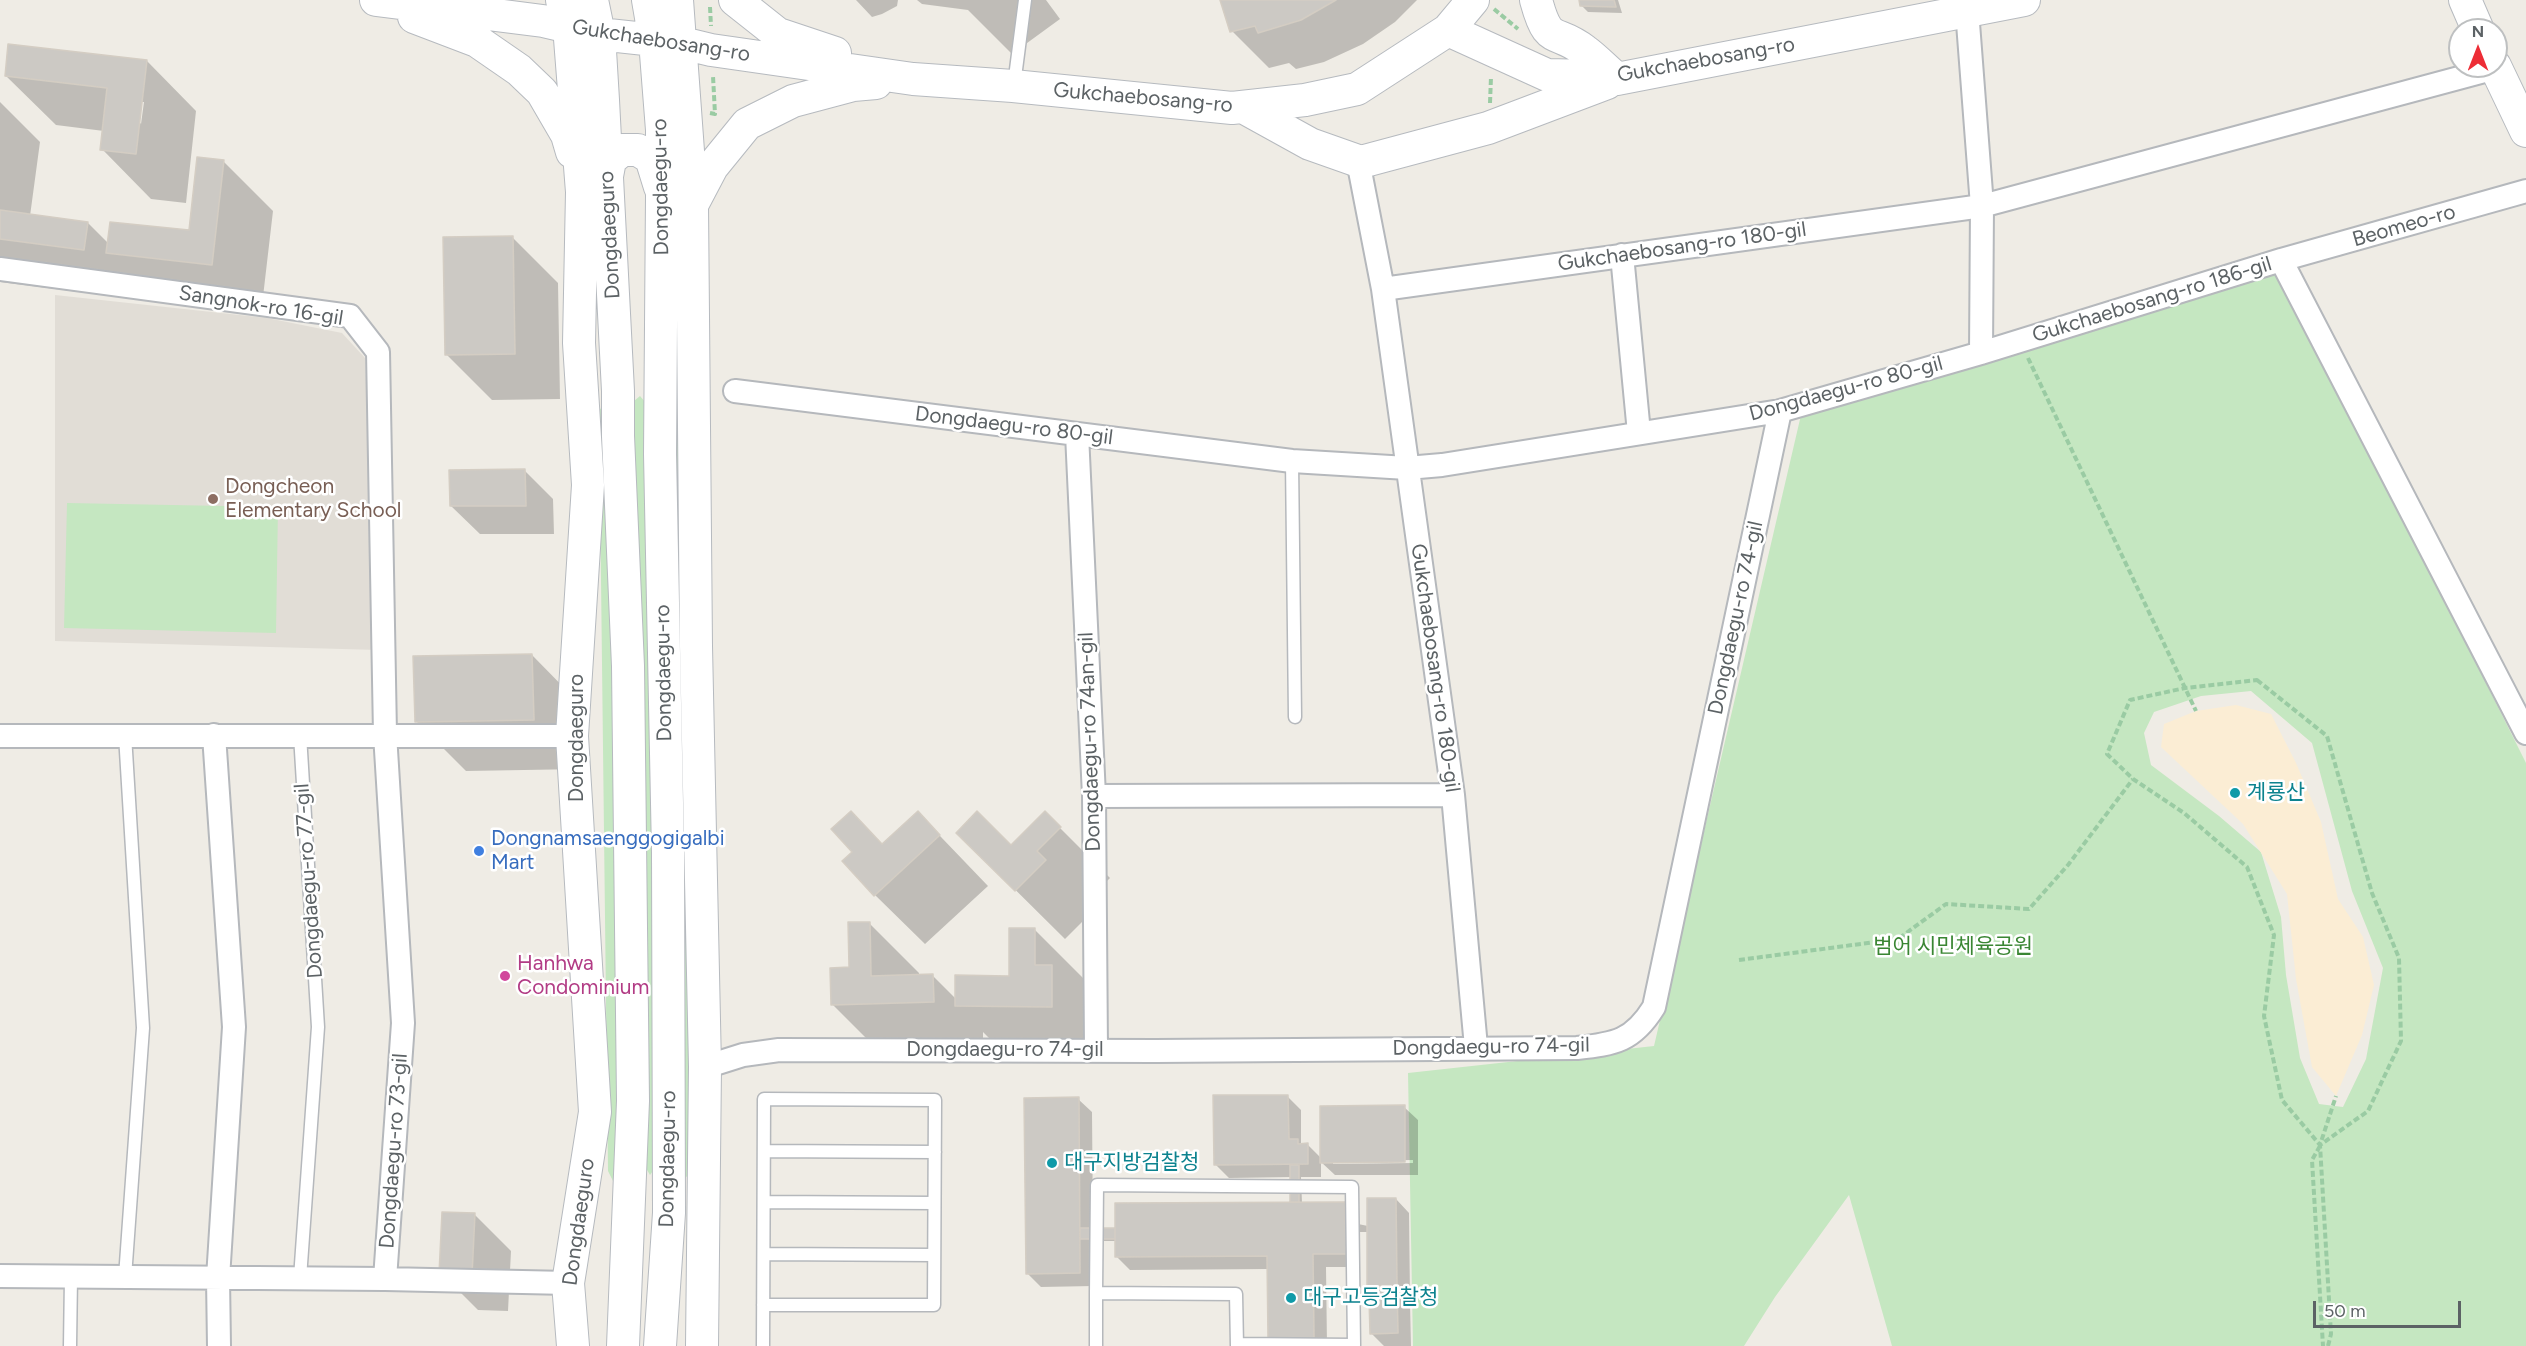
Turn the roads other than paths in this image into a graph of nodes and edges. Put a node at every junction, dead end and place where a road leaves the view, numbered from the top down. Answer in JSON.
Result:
{"nodes":[{"id":1,"x":375,"y":0,"type":"edge"},
{"id":2,"x":592,"y":0,"type":"edge"},
{"id":3,"x":648,"y":0,"type":"edge"},
{"id":4,"x":677,"y":0,"type":"edge"},
{"id":5,"x":735,"y":0,"type":"edge"},
{"id":6,"x":1025,"y":0,"type":"edge"},
{"id":7,"x":1536,"y":0,"type":"edge"},
{"id":8,"x":2024,"y":0,"type":"edge"},
{"id":9,"x":2465,"y":0,"type":"edge"},
{"id":10,"x":1482,"y":3,"type":"edge"},
{"id":11,"x":1967,"y":10,"type":"junction"},
{"id":12,"x":565,"y":13,"type":"edge"},
{"id":13,"x":2473,"y":18,"type":"edge"},
{"id":14,"x":1448,"y":30,"type":"junction"},
{"id":15,"x":599,"y":34,"type":"junction"},
{"id":16,"x":668,"y":42,"type":"junction"},
{"id":17,"x":2454,"y":78,"type":"edge"},
{"id":18,"x":2500,"y":78,"type":"edge"},
{"id":19,"x":913,"y":79,"type":"junction"},
{"id":20,"x":1617,"y":80,"type":"junction"},
{"id":21,"x":1013,"y":86,"type":"junction"},
{"id":22,"x":1243,"y":107,"type":"junction"},
{"id":23,"x":2526,"y":131,"type":"edge"},
{"id":24,"x":1361,"y":162,"type":"junction"},
{"id":25,"x":594,"y":184,"type":"junction"},
{"id":26,"x":2526,"y":191,"type":"edge"},
{"id":27,"x":662,"y":196,"type":"junction"},
{"id":28,"x":692,"y":206,"type":"junction"},
{"id":29,"x":1982,"y":206,"type":"junction"},
{"id":30,"x":1622,"y":255,"type":"junction"},
{"id":31,"x":2281,"y":260,"type":"junction"},
{"id":32,"x":0,"y":269,"type":"edge"},
{"id":33,"x":1383,"y":289,"type":"junction"},
{"id":34,"x":1981,"y":353,"type":"junction"},
{"id":35,"x":735,"y":391,"type":"dead end"},
{"id":36,"x":1780,"y":411,"type":"junction"},
{"id":37,"x":1639,"y":433,"type":"junction"},
{"id":38,"x":1077,"y":434,"type":"junction"},
{"id":39,"x":1292,"y":461,"type":"junction"},
{"id":40,"x":1407,"y":468,"type":"junction"},
{"id":41,"x":1295,"y":717,"type":"dead end"},
{"id":42,"x":2526,"y":733,"type":"edge"},
{"id":43,"x":385,"y":734,"type":"junction"},
{"id":44,"x":0,"y":735,"type":"edge"},
{"id":45,"x":124,"y":735,"type":"junction"},
{"id":46,"x":214,"y":735,"type":"junction"},
{"id":47,"x":300,"y":735,"type":"junction"},
{"id":48,"x":572,"y":736,"type":"junction"},
{"id":49,"x":1094,"y":795,"type":"junction"},
{"id":50,"x":1453,"y":795,"type":"junction"},
{"id":51,"x":1476,"y":1047,"type":"junction"},
{"id":52,"x":1096,"y":1050,"type":"junction"},
{"id":53,"x":705,"y":1067,"type":"junction"},
{"id":54,"x":764,"y":1151,"type":"junction"},
{"id":55,"x":935,"y":1152,"type":"junction"},
{"id":56,"x":764,"y":1202,"type":"junction"},
{"id":57,"x":934,"y":1203,"type":"junction"},
{"id":58,"x":764,"y":1254,"type":"junction"},
{"id":59,"x":934,"y":1255,"type":"junction"},
{"id":60,"x":0,"y":1276,"type":"edge"},
{"id":61,"x":71,"y":1277,"type":"junction"},
{"id":62,"x":124,"y":1277,"type":"junction"},
{"id":63,"x":218,"y":1278,"type":"junction"},
{"id":64,"x":300,"y":1278,"type":"junction"},
{"id":65,"x":385,"y":1279,"type":"junction"},
{"id":66,"x":568,"y":1283,"type":"junction"},
{"id":67,"x":1096,"y":1293,"type":"junction"},
{"id":68,"x":763,"y":1305,"type":"junction"},
{"id":69,"x":1237,"y":1345,"type":"edge"},
{"id":70,"x":70,"y":1346,"type":"edge"},
{"id":71,"x":219,"y":1346,"type":"edge"},
{"id":72,"x":573,"y":1346,"type":"edge"},
{"id":73,"x":623,"y":1346,"type":"edge"},
{"id":74,"x":660,"y":1346,"type":"edge"},
{"id":75,"x":702,"y":1346,"type":"edge"},
{"id":76,"x":763,"y":1346,"type":"edge"},
{"id":77,"x":1096,"y":1346,"type":"edge"}],
"edges":[{"from":1,"to":12,"type":"main road","name":"Gukchaebosang-ro"},
{"from":1,"to":25,"type":"main road"},
{"from":2,"to":15,"type":"main road"},
{"from":3,"to":16,"type":"main road","name":"Dongdaegu-ro"},
{"from":4,"to":16,"type":"main road"},
{"from":5,"to":19,"type":"main road"},
{"from":6,"to":21,"type":"lane"},
{"from":7,"to":20,"type":"main road"},
{"from":8,"to":11,"type":"main road","name":"Gukchaebosang-ro"},
{"from":9,"to":13,"type":"main road"},
{"from":10,"to":14,"type":"main road"},
{"from":11,"to":20,"type":"main road","name":"Gukchaebosang-ro"},
{"from":11,"to":29,"type":"street"},
{"from":12,"to":15,"type":"main road","name":"Gukchaebosang-ro"},
{"from":12,"to":25,"type":"main road"},
{"from":14,"to":20,"type":"main road","name":"Gukchaebosang-ro"},
{"from":14,"to":22,"type":"main road","name":"Gukchaebosang-ro"},
{"from":15,"to":16,"type":"main road","name":"Gukchaebosang-ro"},
{"from":15,"to":25,"type":"main road","name":"Dongdaeguro"},
{"from":16,"to":19,"type":"main road","name":"Gukchaebosang-ro"},
{"from":16,"to":27,"type":"main road","name":"Dongdaegu-ro"},
{"from":16,"to":28,"type":"main road","name":"Dongdaegu-ro"},
{"from":17,"to":29,"type":"street","name":"Gukchaebosang-ro 180-gil"},
{"from":18,"to":23,"type":"main road"},
{"from":19,"to":21,"type":"main road","name":"Gukchaebosang-ro"},
{"from":19,"to":28,"type":"main road"},
{"from":20,"to":24,"type":"main road"},
{"from":21,"to":22,"type":"main road","name":"Gukchaebosang-ro"},
{"from":22,"to":24,"type":"main road"},
{"from":24,"to":33,"type":"street","name":"Gukchaebosang-ro 180-gil"},
{"from":25,"to":27,"type":"main road"},
{"from":25,"to":48,"type":"main road","name":"Dongdaeguro"},
{"from":25,"to":73,"type":"main road","name":"Dongdaegu-ro"},
{"from":26,"to":31,"type":"street","name":"Beomeo-ro"},
{"from":27,"to":74,"type":"main road","name":"Dongdaegu-ro"},
{"from":28,"to":53,"type":"main road","name":"Dongdaegu-ro"},
{"from":29,"to":30,"type":"street","name":"Gukchaebosang-ro 180-gil"},
{"from":29,"to":34,"type":"street"},
{"from":30,"to":33,"type":"street","name":"Gukchaebosang-ro 180-gil"},
{"from":30,"to":37,"type":"street"},
{"from":31,"to":34,"type":"street","name":"Gukchaebosang-ro 186-gil"},
{"from":31,"to":42,"type":"street","name":"Gukchaebosang-ro 186-gil"},
{"from":32,"to":43,"type":"street","name":"Sangnok-ro 16-gil"},
{"from":33,"to":40,"type":"street","name":"Gukchaebosang-ro 180-gil"},
{"from":34,"to":36,"type":"street","name":"Dongdaegu-ro 80-gil"},
{"from":35,"to":38,"type":"street","name":"Dongdaegu-ro 80-gil"},
{"from":36,"to":37,"type":"street","name":"Dongdaegu-ro 80-gil"},
{"from":36,"to":51,"type":"street","name":"Dongdaegu-ro 74-gil"},
{"from":37,"to":40,"type":"street","name":"Dongdaegu-ro 80-gil"},
{"from":38,"to":39,"type":"street","name":"Dongdaegu-ro 80-gil"},
{"from":38,"to":49,"type":"street","name":"Dongdaegu-ro 74an-gil"},
{"from":39,"to":40,"type":"street","name":"Dongdaegu-ro 80-gil"},
{"from":39,"to":41,"type":"lane"},
{"from":40,"to":50,"type":"street","name":"Gukchaebosang-ro 180-gil"},
{"from":43,"to":47,"type":"street"},
{"from":43,"to":48,"type":"street"},
{"from":43,"to":65,"type":"street","name":"Dongdaegu-ro 73-gil"},
{"from":44,"to":45,"type":"street"},
{"from":45,"to":46,"type":"street"},
{"from":45,"to":62,"type":"lane"},
{"from":46,"to":47,"type":"street"},
{"from":46,"to":63,"type":"street"},
{"from":47,"to":64,"type":"lane","name":"Dongdaegu-ro 77-gil"},
{"from":48,"to":66,"type":"main road","name":"Dongdaeguro"},
{"from":49,"to":50,"type":"street"},
{"from":49,"to":52,"type":"street","name":"Dongdaegu-ro 74an-gil"},
{"from":50,"to":51,"type":"street","name":"Gukchaebosang-ro 180-gil"},
{"from":51,"to":52,"type":"street","name":"Dongdaegu-ro 74-gil"},
{"from":52,"to":53,"type":"street","name":"Dongdaegu-ro 74-gil"},
{"from":53,"to":75,"type":"main road","name":"Dongdaegu-ro"},
{"from":54,"to":55,"type":"lane"},
{"from":54,"to":55,"type":"lane"},
{"from":54,"to":56,"type":"lane"},
{"from":55,"to":57,"type":"lane"},
{"from":56,"to":57,"type":"lane"},
{"from":56,"to":58,"type":"lane"},
{"from":57,"to":59,"type":"lane"},
{"from":58,"to":59,"type":"lane"},
{"from":58,"to":68,"type":"lane"},
{"from":59,"to":68,"type":"lane"},
{"from":60,"to":61,"type":"street","name":"Dongdaegu-ro 73-gil"},
{"from":61,"to":62,"type":"street","name":"Dongdaegu-ro 73-gil"},
{"from":61,"to":70,"type":"lane"},
{"from":62,"to":63,"type":"street","name":"Dongdaegu-ro 73-gil"},
{"from":63,"to":64,"type":"street","name":"Dongdaegu-ro 73-gil"},
{"from":63,"to":71,"type":"street"},
{"from":64,"to":65,"type":"street","name":"Dongdaegu-ro 73-gil"},
{"from":65,"to":66,"type":"street","name":"Dongdaegu-ro 73-gil"},
{"from":66,"to":72,"type":"main road","name":"Dongdaeguro"},
{"from":67,"to":69,"type":"lane"},
{"from":67,"to":69,"type":"lane"},
{"from":67,"to":77,"type":"lane"},
{"from":68,"to":76,"type":"lane"}]}
